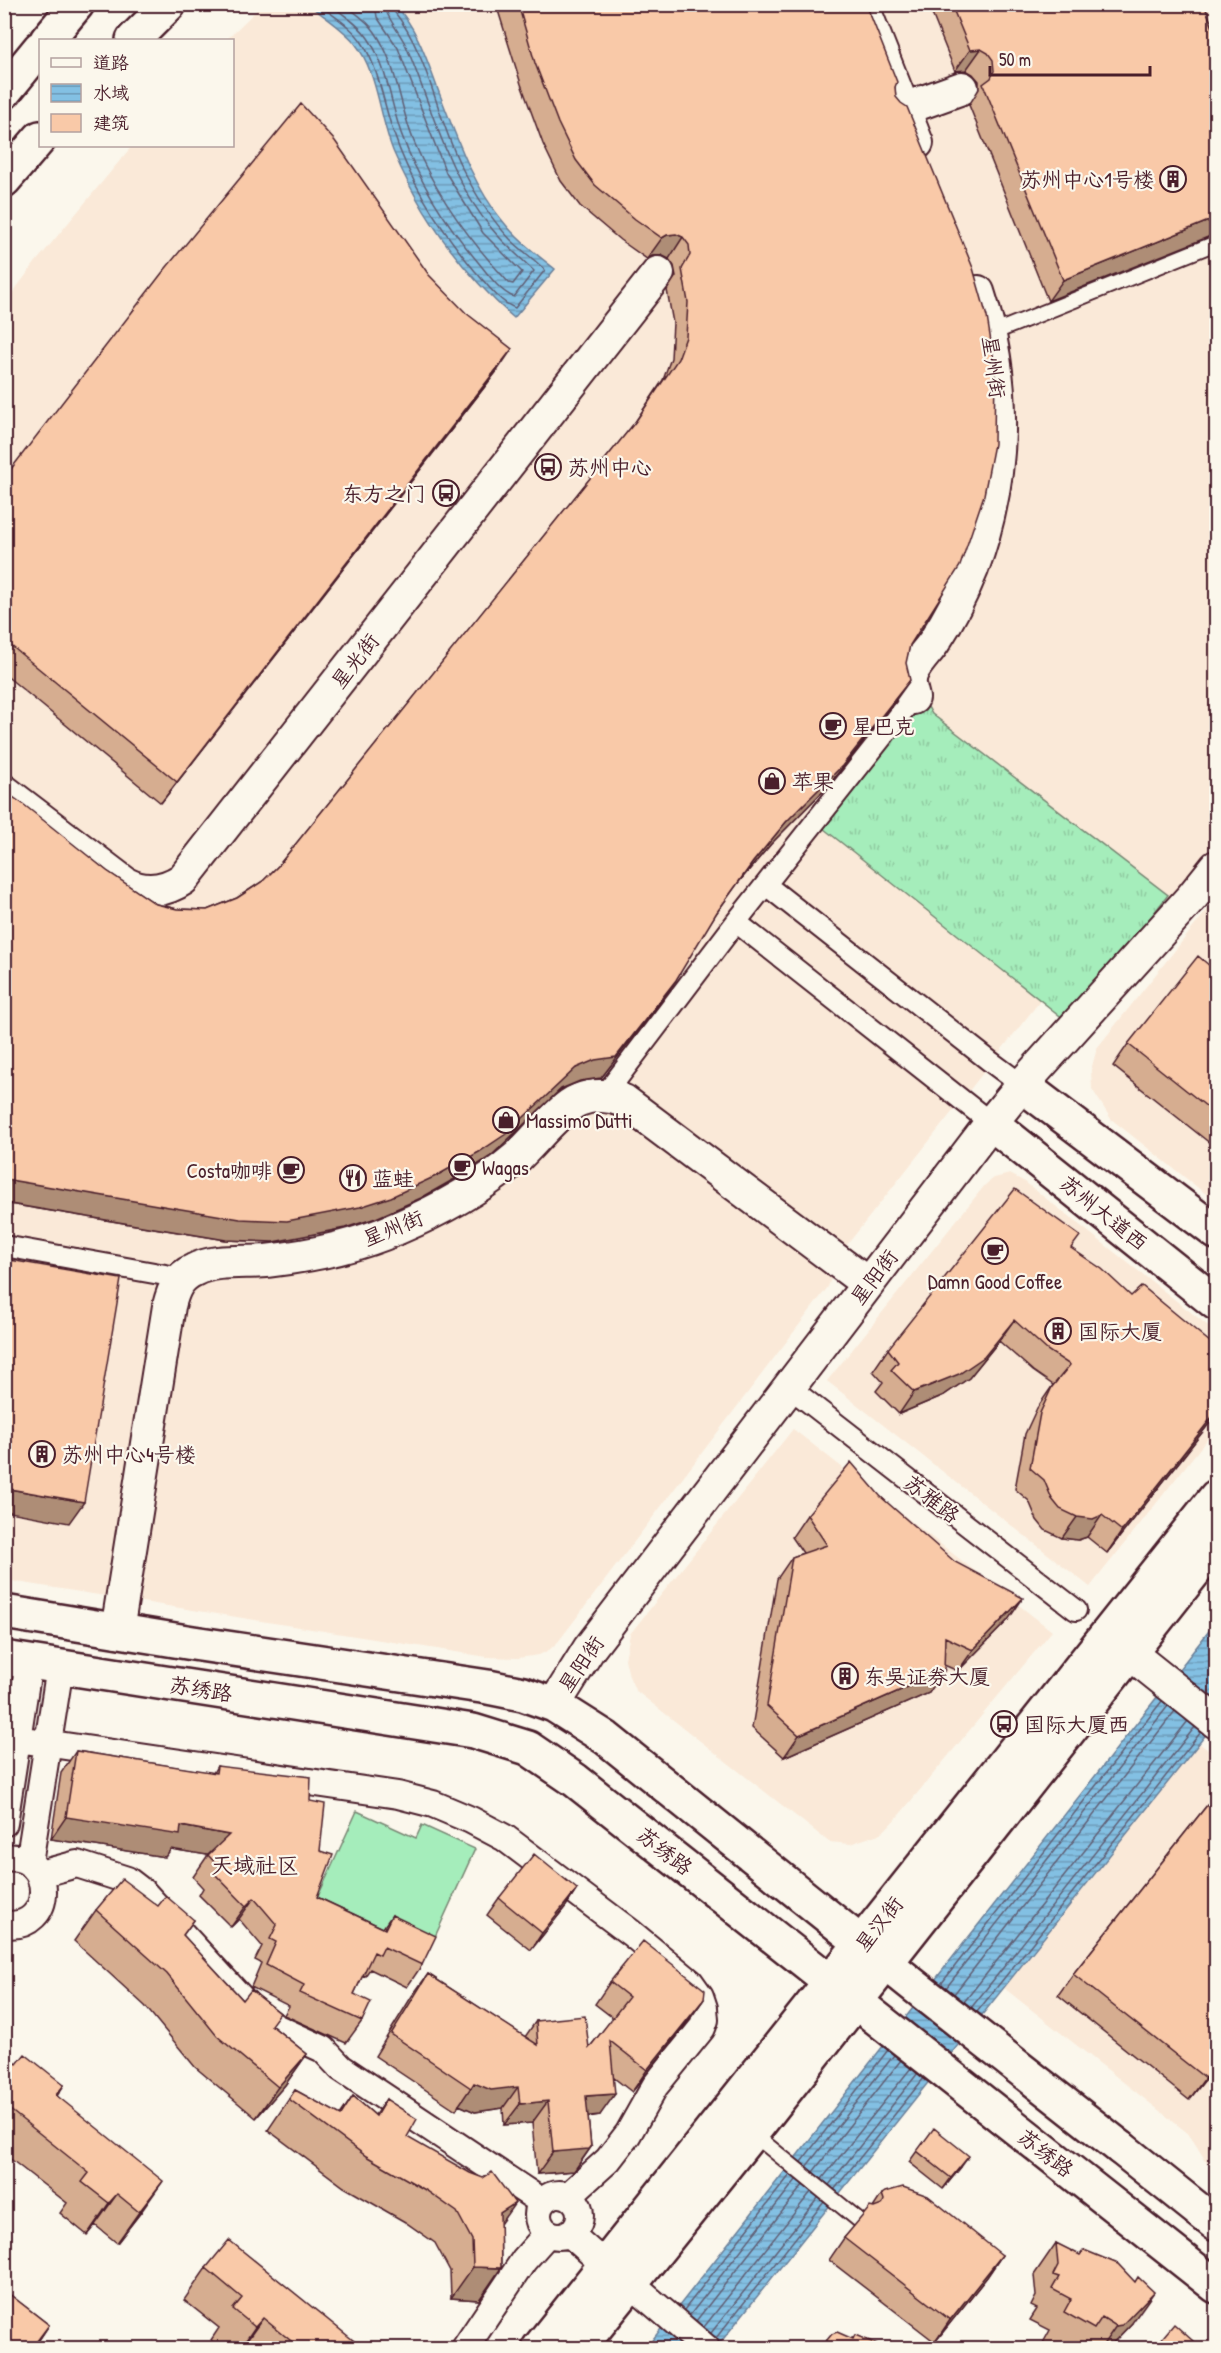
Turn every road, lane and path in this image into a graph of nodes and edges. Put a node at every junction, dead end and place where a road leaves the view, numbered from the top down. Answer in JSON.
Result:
{"nodes":[{"id":1,"x":169,"y":4,"type":"edge"},
{"id":2,"x":862,"y":4,"type":"edge"},
{"id":3,"x":135,"y":39,"type":"edge"},
{"id":4,"x":39,"y":49,"type":"edge"},
{"id":5,"x":962,"y":88,"type":"dead end"},
{"id":6,"x":4,"y":92,"type":"edge"},
{"id":7,"x":901,"y":110,"type":"junction"},
{"id":8,"x":39,"y":139,"type":"edge"},
{"id":9,"x":928,"y":172,"type":"edge"},
{"id":10,"x":4,"y":180,"type":"edge"},
{"id":11,"x":1216,"y":243,"type":"edge"},
{"id":12,"x":967,"y":263,"type":"edge"},
{"id":13,"x":658,"y":273,"type":"dead end"},
{"id":14,"x":990,"y":334,"type":"junction"},
{"id":15,"x":913,"y":698,"type":"joint"},
{"id":16,"x":4,"y":791,"type":"edge"},
{"id":17,"x":1216,"y":867,"type":"edge"},
{"id":18,"x":766,"y":885,"type":"junction"},
{"id":19,"x":736,"y":922,"type":"junction"},
{"id":20,"x":1022,"y":1084,"type":"junction"},
{"id":21,"x":604,"y":1096,"type":"junction"},
{"id":22,"x":991,"y":1123,"type":"junction"},
{"id":23,"x":1216,"y":1232,"type":"edge"},
{"id":24,"x":4,"y":1246,"type":"edge"},
{"id":25,"x":182,"y":1278,"type":"junction"},
{"id":26,"x":868,"y":1284,"type":"junction"},
{"id":27,"x":1216,"y":1303,"type":"edge"},
{"id":28,"x":789,"y":1387,"type":"junction"},
{"id":29,"x":1216,"y":1497,"type":"edge"},
{"id":30,"x":1216,"y":1544,"type":"edge"},
{"id":31,"x":1076,"y":1610,"type":"dead end"},
{"id":32,"x":4,"y":1612,"type":"edge"},
{"id":33,"x":117,"y":1630,"type":"junction"},
{"id":34,"x":1131,"y":1654,"type":"junction"},
{"id":35,"x":31,"y":1663,"type":"edge"},
{"id":36,"x":554,"y":1705,"type":"junction"},
{"id":37,"x":1216,"y":1722,"type":"edge"},
{"id":38,"x":11,"y":1738,"type":"edge"},
{"id":39,"x":47,"y":1743,"type":"junction"},
{"id":40,"x":4,"y":1823,"type":"edge"},
{"id":41,"x":24,"y":1865,"type":"edge"},
{"id":42,"x":4,"y":1924,"type":"edge"},
{"id":43,"x":874,"y":1953,"type":"junction"},
{"id":44,"x":843,"y":1993,"type":"junction"},
{"id":45,"x":752,"y":2133,"type":"junction"},
{"id":46,"x":568,"y":2196,"type":"junction"},
{"id":47,"x":542,"y":2202,"type":"junction"},
{"id":48,"x":860,"y":2221,"type":"edge"},
{"id":49,"x":1216,"y":2224,"type":"edge"},
{"id":50,"x":558,"y":2233,"type":"junction"},
{"id":51,"x":618,"y":2275,"type":"junction"},
{"id":52,"x":1216,"y":2286,"type":"edge"},
{"id":53,"x":465,"y":2349,"type":"edge"},
{"id":54,"x":539,"y":2349,"type":"edge"},
{"id":55,"x":579,"y":2349,"type":"edge"},
{"id":56,"x":706,"y":2349,"type":"edge"}],
"edges":[{"from":1,"to":3,"type":"main road"},
{"from":2,"to":7,"type":"street"},
{"from":4,"to":6,"type":"main road"},
{"from":5,"to":7,"type":"street"},
{"from":7,"to":9,"type":"street"},
{"from":8,"to":10,"type":"main road"},
{"from":11,"to":14,"type":"lane"},
{"from":12,"to":14,"type":"street","name":"星州街"},
{"from":13,"to":16,"type":"street","name":"星光街"},
{"from":14,"to":15,"type":"street","name":"星州街"},
{"from":15,"to":18,"type":"street"},
{"from":17,"to":20,"type":"street","name":"星阳街"},
{"from":18,"to":19,"type":"street"},
{"from":18,"to":20,"type":"street"},
{"from":19,"to":21,"type":"street"},
{"from":19,"to":22,"type":"street"},
{"from":20,"to":22,"type":"street","name":"星阳街"},
{"from":20,"to":23,"type":"main road"},
{"from":21,"to":25,"type":"street","name":"星州街"},
{"from":21,"to":26,"type":"street"},
{"from":22,"to":26,"type":"street","name":"星阳街"},
{"from":22,"to":27,"type":"main road","name":"苏州大道西"},
{"from":24,"to":25,"type":"street"},
{"from":25,"to":33,"type":"street"},
{"from":26,"to":28,"type":"street","name":"星阳街"},
{"from":28,"to":31,"type":"street","name":"苏雅路"},
{"from":28,"to":36,"type":"street","name":"星阳街"},
{"from":29,"to":43,"type":"main road","name":"星汉街"},
{"from":30,"to":34,"type":"main road","name":"星汉街"},
{"from":32,"to":33,"type":"main road","name":"苏绣路"},
{"from":33,"to":36,"type":"main road","name":"苏绣路"},
{"from":34,"to":37,"type":"street"},
{"from":34,"to":43,"type":"main road","name":"星汉街"},
{"from":35,"to":38,"type":"street"},
{"from":35,"to":39,"type":"street"},
{"from":35,"to":44,"type":"main road","name":"苏绣路"},
{"from":36,"to":43,"type":"main road","name":"苏绣路"},
{"from":38,"to":39,"type":"street"},
{"from":38,"to":40,"type":"street"},
{"from":39,"to":41,"type":"street"},
{"from":39,"to":46,"type":"street"},
{"from":41,"to":42,"type":"street"},
{"from":41,"to":47,"type":"street"},
{"from":43,"to":44,"type":"main road","name":"星汉街"},
{"from":43,"to":49,"type":"main road","name":"苏绣路"},
{"from":44,"to":45,"type":"main road","name":"星汉街"},
{"from":44,"to":51,"type":"main road","name":"星汉街"},
{"from":44,"to":52,"type":"main road","name":"苏绣路"},
{"from":45,"to":48,"type":"lane"},
{"from":45,"to":51,"type":"main road","name":"星汉街"},
{"from":46,"to":47,"type":"street"},
{"from":46,"to":50,"type":"street"},
{"from":47,"to":50,"type":"street"},
{"from":50,"to":51,"type":"street"},
{"from":50,"to":53,"type":"street"},
{"from":51,"to":54,"type":"main road","name":"星汉街"},
{"from":51,"to":55,"type":"main road","name":"星汉街"},
{"from":51,"to":56,"type":"street"}]}
